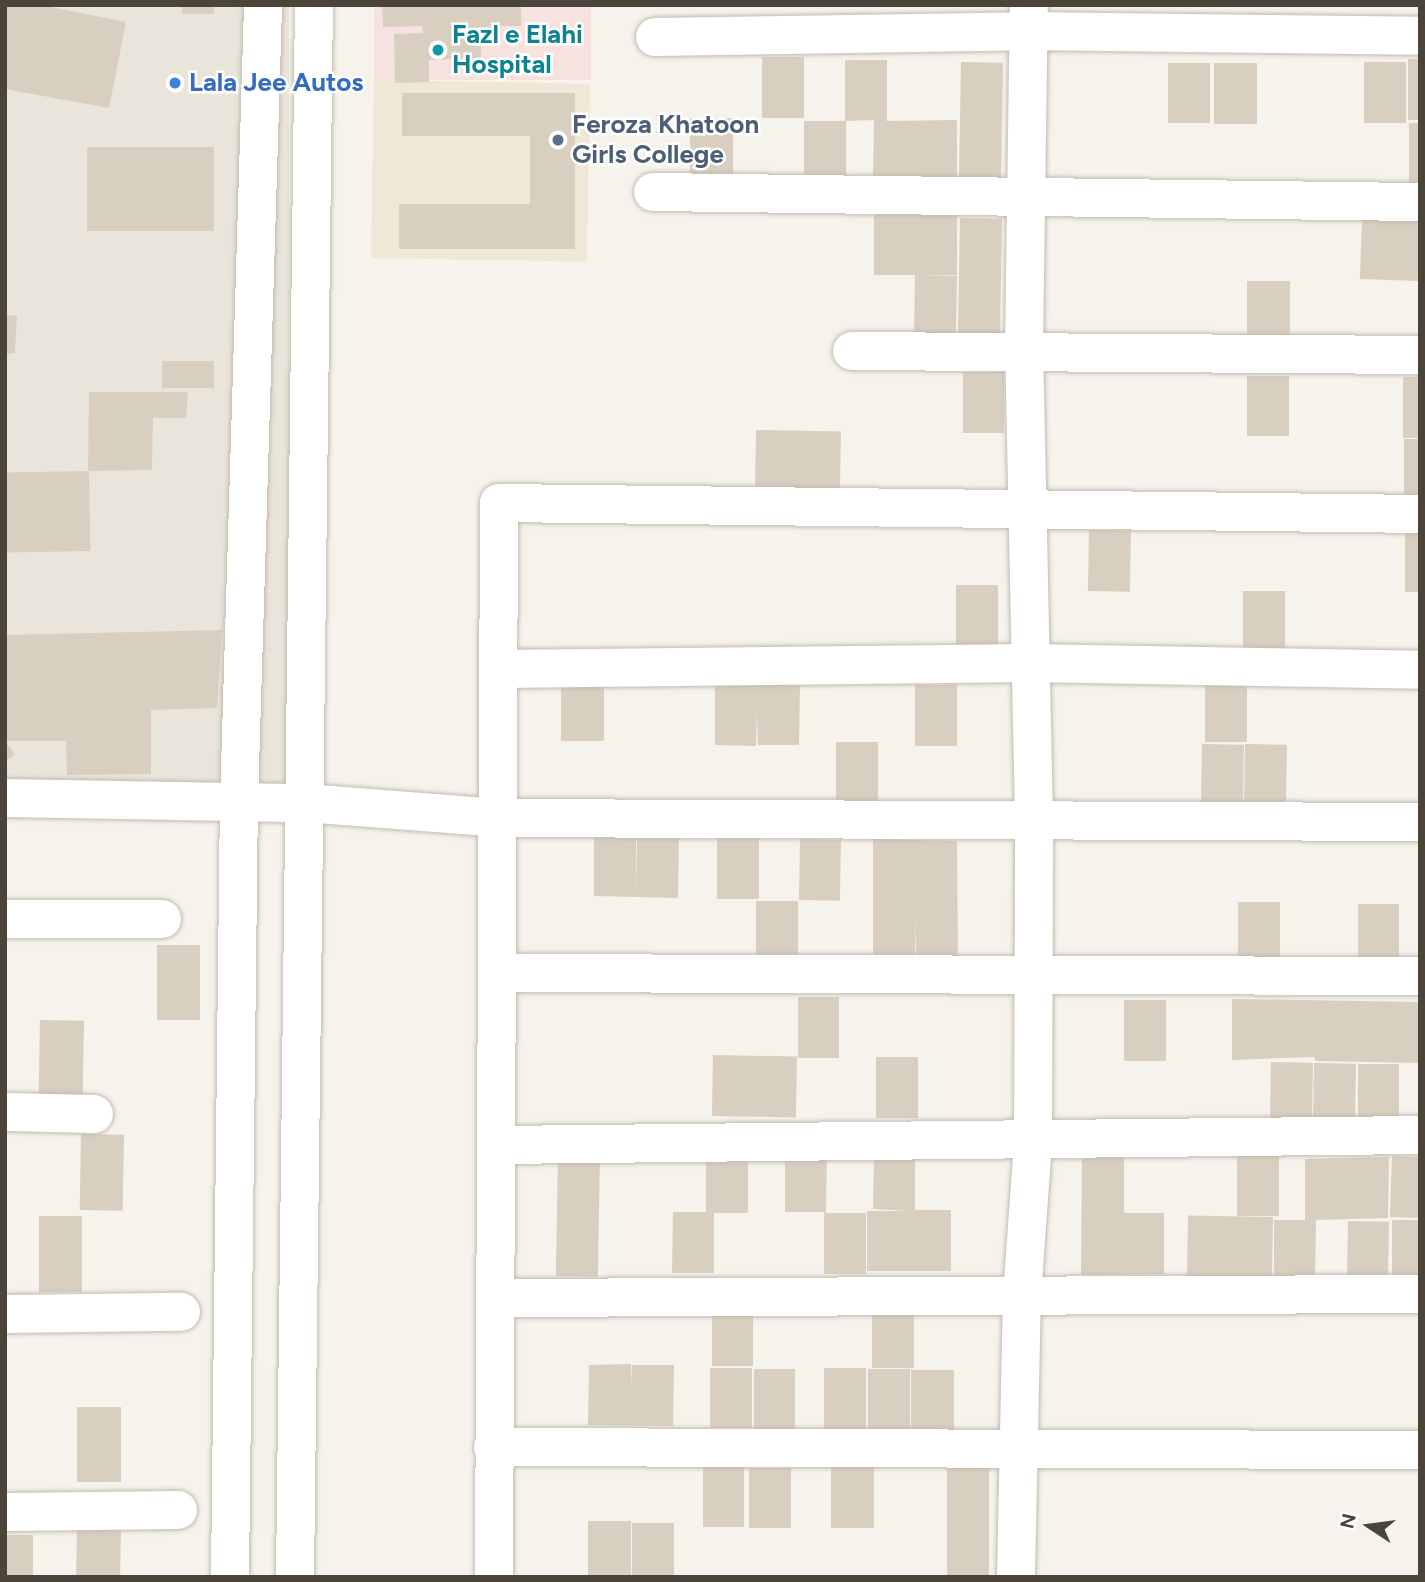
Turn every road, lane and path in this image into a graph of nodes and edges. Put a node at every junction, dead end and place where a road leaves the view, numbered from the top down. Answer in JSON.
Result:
{"nodes":[{"id":1,"x":263,"y":5,"type":"edge"},
{"id":2,"x":314,"y":5,"type":"edge"},
{"id":3,"x":1028,"y":18,"type":"edge"},
{"id":4,"x":1420,"y":36,"type":"edge"},
{"id":5,"x":655,"y":37,"type":"dead end"},
{"id":6,"x":653,"y":191,"type":"dead end"},
{"id":7,"x":1026,"y":196,"type":"junction"},
{"id":8,"x":1420,"y":202,"type":"edge"},
{"id":9,"x":1024,"y":350,"type":"junction"},
{"id":10,"x":852,"y":351,"type":"dead end"},
{"id":11,"x":1420,"y":355,"type":"edge"},
{"id":12,"x":1029,"y":511,"type":"junction"},
{"id":13,"x":1420,"y":513,"type":"edge"},
{"id":14,"x":1028,"y":663,"type":"junction"},
{"id":15,"x":499,"y":669,"type":"junction"},
{"id":16,"x":1420,"y":670,"type":"edge"},
{"id":17,"x":5,"y":798,"type":"edge"},
{"id":18,"x":239,"y":801,"type":"junction"},
{"id":19,"x":306,"y":803,"type":"junction"},
{"id":20,"x":498,"y":818,"type":"junction"},
{"id":21,"x":1034,"y":820,"type":"junction"},
{"id":22,"x":1420,"y":822,"type":"edge"},
{"id":23,"x":5,"y":919,"type":"edge"},
{"id":24,"x":162,"y":919,"type":"dead end"},
{"id":25,"x":497,"y":973,"type":"junction"},
{"id":26,"x":1034,"y":975,"type":"junction"},
{"id":27,"x":1420,"y":976,"type":"edge"},
{"id":28,"x":5,"y":1112,"type":"edge"},
{"id":29,"x":94,"y":1114,"type":"dead end"},
{"id":30,"x":1420,"y":1135,"type":"edge"},
{"id":31,"x":1034,"y":1141,"type":"junction"},
{"id":32,"x":496,"y":1145,"type":"junction"},
{"id":33,"x":1420,"y":1294,"type":"edge"},
{"id":34,"x":1022,"y":1296,"type":"junction"},
{"id":35,"x":495,"y":1298,"type":"junction"},
{"id":36,"x":181,"y":1312,"type":"dead end"},
{"id":37,"x":5,"y":1314,"type":"edge"},
{"id":38,"x":493,"y":1447,"type":"junction"},
{"id":39,"x":1420,"y":1450,"type":"edge"},
{"id":40,"x":1019,"y":1452,"type":"junction"},
{"id":41,"x":178,"y":1510,"type":"dead end"},
{"id":42,"x":5,"y":1512,"type":"edge"},
{"id":43,"x":230,"y":1577,"type":"edge"},
{"id":44,"x":295,"y":1577,"type":"edge"},
{"id":45,"x":494,"y":1577,"type":"edge"},
{"id":46,"x":1016,"y":1577,"type":"edge"}],
"edges":[{"from":1,"to":18,"type":"street"},
{"from":2,"to":19,"type":"street"},
{"from":3,"to":4,"type":"street"},
{"from":3,"to":5,"type":"street"},
{"from":3,"to":7,"type":"street"},
{"from":6,"to":7,"type":"street"},
{"from":7,"to":8,"type":"street"},
{"from":7,"to":9,"type":"street"},
{"from":9,"to":10,"type":"street"},
{"from":9,"to":11,"type":"street"},
{"from":9,"to":12,"type":"street"},
{"from":12,"to":13,"type":"street"},
{"from":12,"to":14,"type":"street"},
{"from":12,"to":15,"type":"street"},
{"from":14,"to":15,"type":"street"},
{"from":14,"to":16,"type":"street"},
{"from":14,"to":21,"type":"street"},
{"from":15,"to":20,"type":"street"},
{"from":17,"to":18,"type":"street"},
{"from":18,"to":19,"type":"street"},
{"from":18,"to":43,"type":"street"},
{"from":19,"to":20,"type":"street"},
{"from":19,"to":44,"type":"street"},
{"from":20,"to":21,"type":"street"},
{"from":20,"to":25,"type":"street"},
{"from":21,"to":22,"type":"street"},
{"from":21,"to":26,"type":"street"},
{"from":23,"to":24,"type":"street"},
{"from":25,"to":26,"type":"street"},
{"from":25,"to":32,"type":"street"},
{"from":26,"to":27,"type":"street"},
{"from":26,"to":31,"type":"street"},
{"from":28,"to":29,"type":"street"},
{"from":30,"to":31,"type":"street"},
{"from":31,"to":32,"type":"street"},
{"from":31,"to":34,"type":"street"},
{"from":32,"to":35,"type":"street"},
{"from":33,"to":34,"type":"street"},
{"from":34,"to":35,"type":"street"},
{"from":34,"to":40,"type":"street"},
{"from":35,"to":38,"type":"street"},
{"from":36,"to":37,"type":"street"},
{"from":38,"to":40,"type":"street"},
{"from":38,"to":45,"type":"street"},
{"from":39,"to":40,"type":"street"},
{"from":40,"to":46,"type":"street"},
{"from":41,"to":42,"type":"street"}]}
